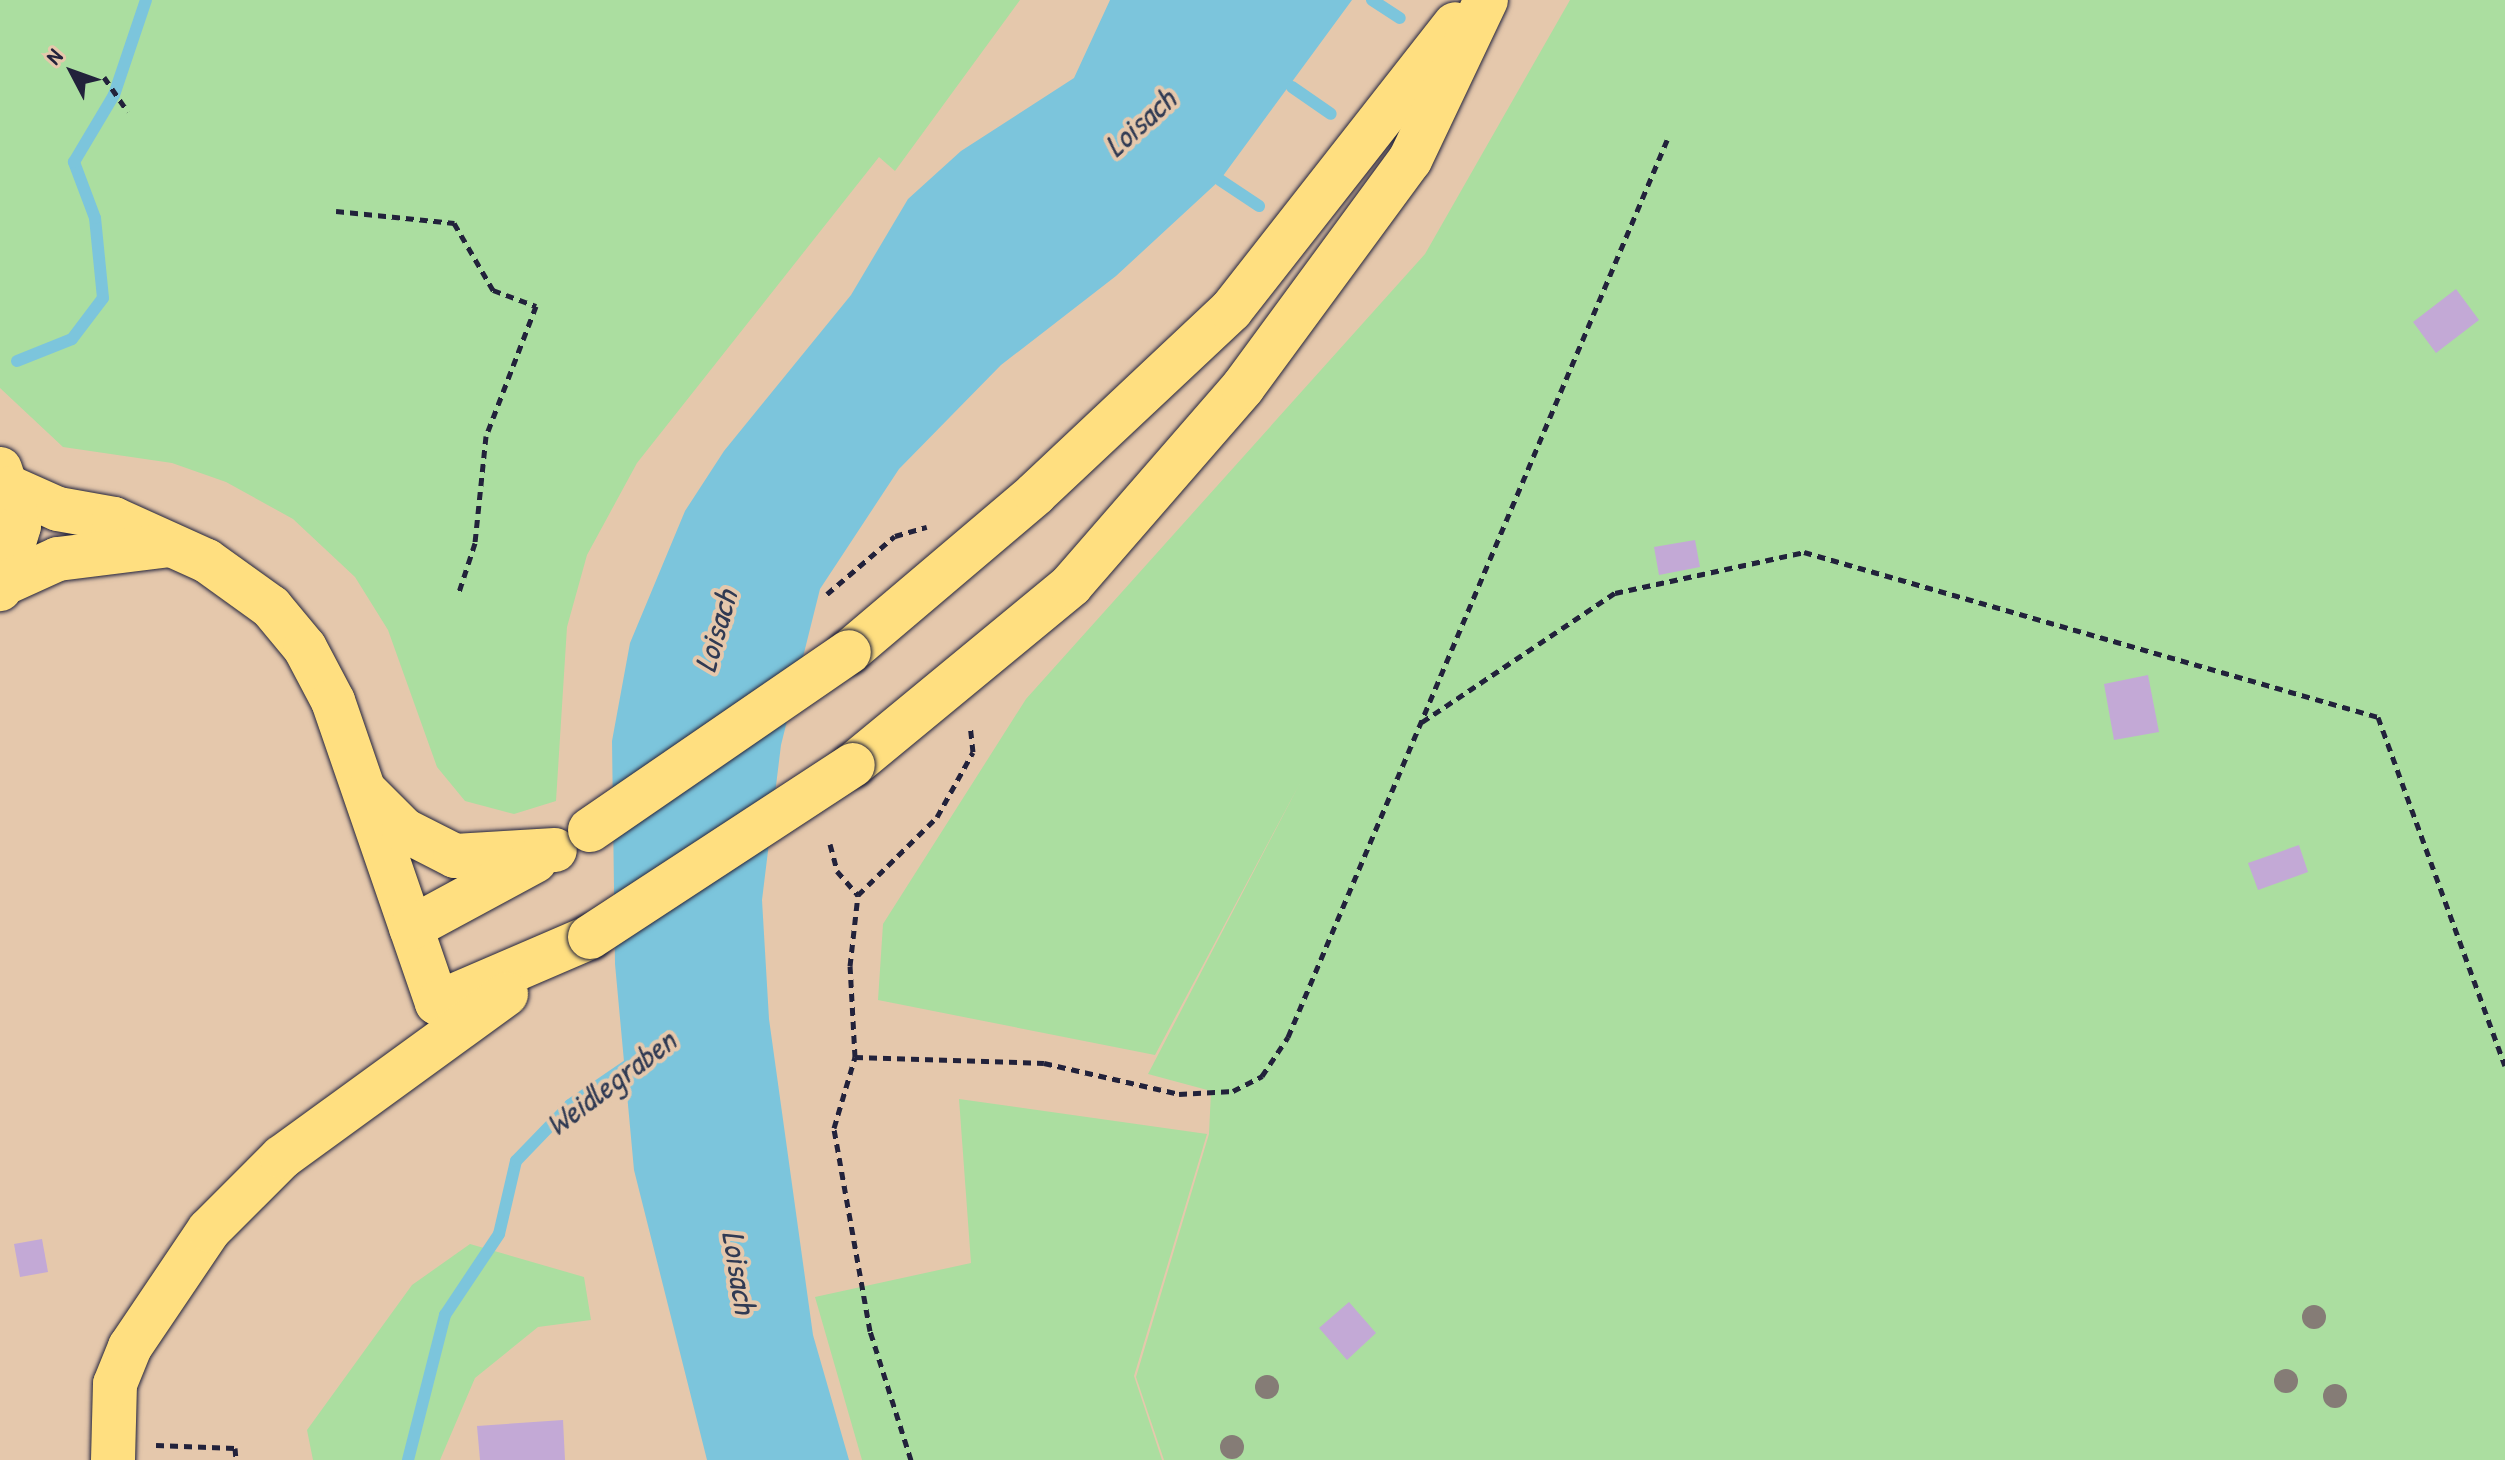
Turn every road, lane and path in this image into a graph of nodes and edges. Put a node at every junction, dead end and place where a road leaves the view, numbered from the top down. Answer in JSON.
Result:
{"nodes":[{"id":1,"x":1473,"y":0,"type":"edge"},
{"id":2,"x":1486,"y":0,"type":"edge"},
{"id":3,"x":104,"y":77,"type":"dead end"},
{"id":4,"x":128,"y":112,"type":"dead end"},
{"id":5,"x":1667,"y":140,"type":"dead end"},
{"id":6,"x":336,"y":211,"type":"dead end"},
{"id":7,"x":5,"y":478,"type":"edge"},
{"id":8,"x":895,"y":536,"type":"dead end"},
{"id":9,"x":170,"y":545,"type":"junction"},
{"id":10,"x":2,"y":586,"type":"edge"},
{"id":11,"x":827,"y":594,"type":"dead end"},
{"id":12,"x":458,"y":595,"type":"dead end"},
{"id":13,"x":945,"y":689,"type":"junction"},
{"id":14,"x":1421,"y":722,"type":"junction"},
{"id":15,"x":360,"y":786,"type":"junction"},
{"id":16,"x":572,"y":840,"type":"junction"},
{"id":17,"x":830,"y":844,"type":"dead end"},
{"id":18,"x":858,"y":895,"type":"junction"},
{"id":19,"x":411,"y":928,"type":"junction"},
{"id":20,"x":590,"y":937,"type":"junction"},
{"id":21,"x":855,"y":1057,"type":"junction"},
{"id":22,"x":2505,"y":1066,"type":"edge"},
{"id":23,"x":113,"y":1452,"type":"edge"},
{"id":24,"x":236,"y":1460,"type":"edge"},
{"id":25,"x":911,"y":1460,"type":"edge"}],
"edges":[{"from":1,"to":16,"type":"main road","bridge":true},
{"from":2,"to":13,"type":"main road"},
{"from":3,"to":4,"type":"path"},
{"from":5,"to":14,"type":"path"},
{"from":6,"to":12,"type":"path"},
{"from":7,"to":9,"type":"main road"},
{"from":7,"to":10,"type":"main road"},
{"from":8,"to":11,"type":"path"},
{"from":9,"to":10,"type":"main road"},
{"from":9,"to":15,"type":"main road"},
{"from":13,"to":18,"type":"path"},
{"from":13,"to":20,"type":"main road","bridge":true},
{"from":14,"to":21,"type":"path"},
{"from":14,"to":22,"type":"path"},
{"from":15,"to":16,"type":"main road"},
{"from":15,"to":19,"type":"main road"},
{"from":16,"to":19,"type":"main road"},
{"from":17,"to":18,"type":"path"},
{"from":18,"to":21,"type":"path"},
{"from":19,"to":20,"type":"main road"},
{"from":20,"to":23,"type":"main road"},
{"from":21,"to":25,"type":"path"},
{"from":23,"to":24,"type":"path"}]}
